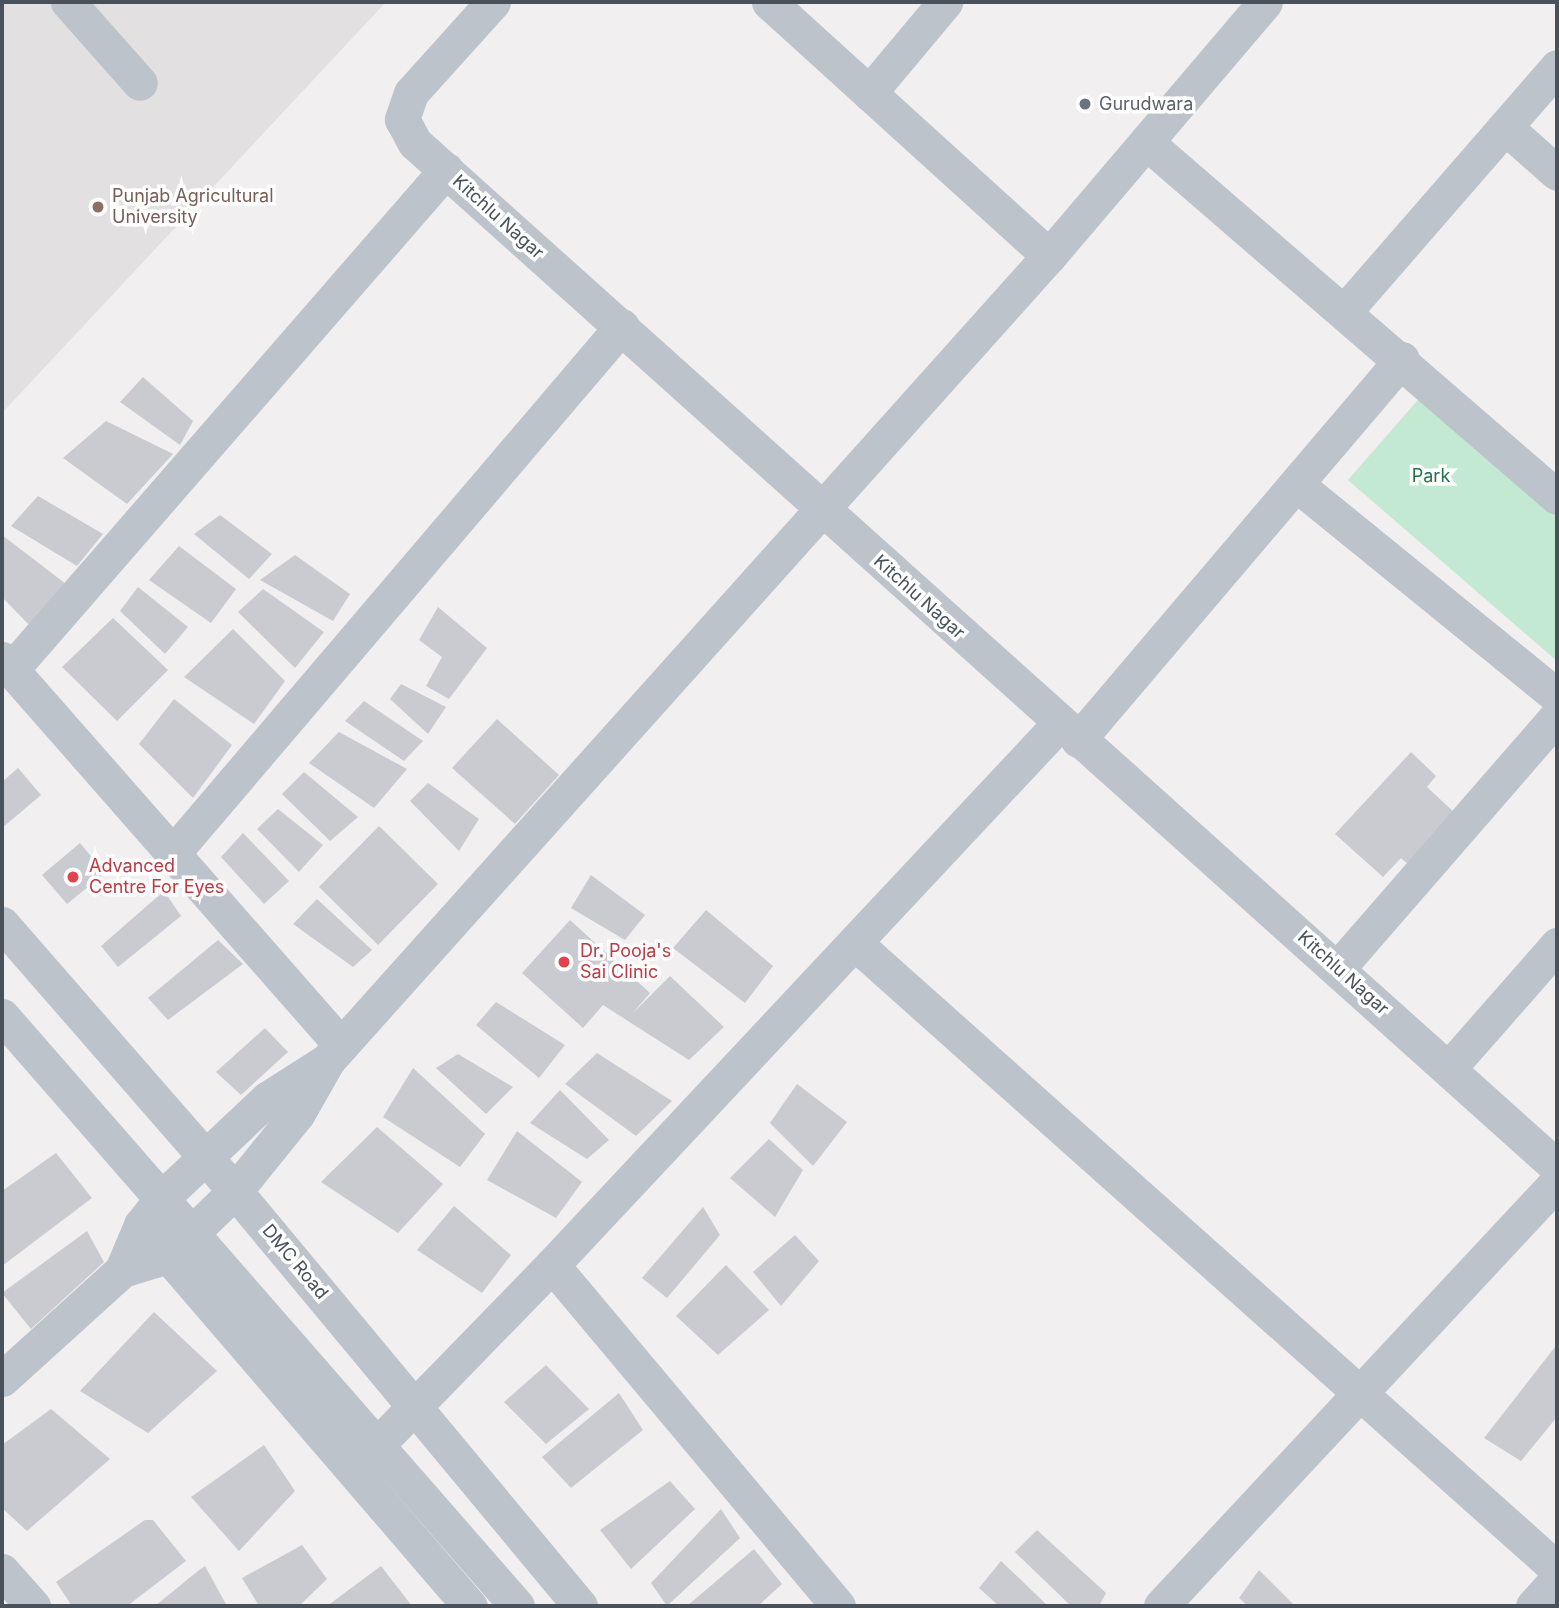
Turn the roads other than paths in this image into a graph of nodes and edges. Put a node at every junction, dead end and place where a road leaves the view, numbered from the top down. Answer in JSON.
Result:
{"nodes":[{"id":1,"x":68,"y":2,"type":"edge"},
{"id":2,"x":493,"y":2,"type":"edge"},
{"id":3,"x":769,"y":2,"type":"edge"},
{"id":4,"x":945,"y":2,"type":"edge"},
{"id":5,"x":1265,"y":2,"type":"edge"},
{"id":6,"x":1557,"y":66,"type":"edge"},
{"id":7,"x":140,"y":83,"type":"dead end"},
{"id":8,"x":869,"y":93,"type":"junction"},
{"id":9,"x":1505,"y":127,"type":"junction"},
{"id":10,"x":1146,"y":142,"type":"junction"},
{"id":11,"x":446,"y":170,"type":"junction"},
{"id":12,"x":1557,"y":173,"type":"edge"},
{"id":13,"x":1049,"y":256,"type":"junction"},
{"id":14,"x":1345,"y":311,"type":"junction"},
{"id":15,"x":622,"y":327,"type":"junction"},
{"id":16,"x":1402,"y":359,"type":"junction"},
{"id":17,"x":1296,"y":484,"type":"junction"},
{"id":18,"x":1557,"y":498,"type":"edge"},
{"id":19,"x":819,"y":508,"type":"junction"},
{"id":20,"x":7,"y":664,"type":"edge"},
{"id":21,"x":1557,"y":696,"type":"edge"},
{"id":22,"x":1557,"y":716,"type":"edge"},
{"id":23,"x":1069,"y":732,"type":"junction"},
{"id":24,"x":173,"y":853,"type":"junction"},
{"id":25,"x":2,"y":924,"type":"edge"},
{"id":26,"x":856,"y":944,"type":"junction"},
{"id":27,"x":1557,"y":945,"type":"edge"},
{"id":28,"x":1338,"y":968,"type":"junction"},
{"id":29,"x":2,"y":1016,"type":"edge"},
{"id":30,"x":335,"y":1052,"type":"junction"},
{"id":31,"x":1449,"y":1068,"type":"junction"},
{"id":32,"x":204,"y":1155,"type":"junction"},
{"id":33,"x":1557,"y":1167,"type":"edge"},
{"id":34,"x":1557,"y":1182,"type":"edge"},
{"id":35,"x":235,"y":1191,"type":"junction"},
{"id":36,"x":163,"y":1197,"type":"junction"},
{"id":37,"x":141,"y":1225,"type":"junction"},
{"id":38,"x":193,"y":1231,"type":"junction"},
{"id":39,"x":168,"y":1256,"type":"junction"},
{"id":40,"x":552,"y":1265,"type":"junction"},
{"id":41,"x":122,"y":1270,"type":"junction"},
{"id":42,"x":2,"y":1379,"type":"edge"},
{"id":43,"x":1361,"y":1394,"type":"junction"},
{"id":44,"x":416,"y":1406,"type":"junction"},
{"id":45,"x":377,"y":1445,"type":"junction"},
{"id":46,"x":1557,"y":1569,"type":"edge"},
{"id":47,"x":2,"y":1571,"type":"edge"},
{"id":48,"x":1557,"y":1579,"type":"edge"},
{"id":49,"x":33,"y":1606,"type":"edge"},
{"id":50,"x":470,"y":1606,"type":"edge"},
{"id":51,"x":517,"y":1606,"type":"edge"},
{"id":52,"x":580,"y":1606,"type":"edge"},
{"id":53,"x":838,"y":1606,"type":"edge"},
{"id":54,"x":1161,"y":1606,"type":"edge"},
{"id":55,"x":1533,"y":1606,"type":"edge"}],
"edges":[{"from":1,"to":7,"type":"street"},
{"from":2,"to":11,"type":"street","name":"Kitchlu Nagar"},
{"from":3,"to":8,"type":"street"},
{"from":4,"to":8,"type":"street"},
{"from":5,"to":10,"type":"street"},
{"from":6,"to":9,"type":"street"},
{"from":8,"to":13,"type":"street"},
{"from":9,"to":12,"type":"street"},
{"from":9,"to":14,"type":"street"},
{"from":10,"to":13,"type":"street"},
{"from":10,"to":14,"type":"street"},
{"from":11,"to":15,"type":"street","name":"Kitchlu Nagar"},
{"from":11,"to":20,"type":"street"},
{"from":13,"to":19,"type":"street"},
{"from":14,"to":16,"type":"street"},
{"from":15,"to":19,"type":"street","name":"Kitchlu Nagar"},
{"from":15,"to":24,"type":"street"},
{"from":16,"to":17,"type":"street"},
{"from":16,"to":18,"type":"street"},
{"from":17,"to":21,"type":"street"},
{"from":17,"to":23,"type":"street"},
{"from":19,"to":23,"type":"street","name":"Kitchlu Nagar"},
{"from":19,"to":30,"type":"street"},
{"from":20,"to":24,"type":"street"},
{"from":22,"to":28,"type":"street"},
{"from":23,"to":26,"type":"street"},
{"from":23,"to":28,"type":"street","name":"Kitchlu Nagar"},
{"from":24,"to":30,"type":"street"},
{"from":25,"to":32,"type":"street","name":"DMC Road"},
{"from":26,"to":40,"type":"street"},
{"from":26,"to":43,"type":"street"},
{"from":27,"to":31,"type":"street"},
{"from":28,"to":31,"type":"street","name":"Kitchlu Nagar"},
{"from":29,"to":36,"type":"street"},
{"from":30,"to":32,"type":"street"},
{"from":30,"to":35,"type":"street"},
{"from":31,"to":33,"type":"street","name":"Kitchlu Nagar"},
{"from":32,"to":35,"type":"street","name":"DMC Road"},
{"from":32,"to":36,"type":"street"},
{"from":34,"to":43,"type":"street"},
{"from":35,"to":38,"type":"street"},
{"from":35,"to":44,"type":"street","name":"DMC Road"},
{"from":36,"to":37,"type":"street"},
{"from":36,"to":38,"type":"street"},
{"from":37,"to":39,"type":"street"},
{"from":37,"to":41,"type":"street"},
{"from":38,"to":39,"type":"street"},
{"from":38,"to":45,"type":"street"},
{"from":39,"to":41,"type":"street"},
{"from":39,"to":50,"type":"street"},
{"from":40,"to":44,"type":"street"},
{"from":40,"to":53,"type":"street"},
{"from":41,"to":42,"type":"street"},
{"from":43,"to":46,"type":"street"},
{"from":43,"to":54,"type":"street"},
{"from":44,"to":45,"type":"street"},
{"from":44,"to":52,"type":"street","name":"DMC Road"},
{"from":45,"to":51,"type":"street"},
{"from":47,"to":49,"type":"street"},
{"from":48,"to":55,"type":"street"}]}
